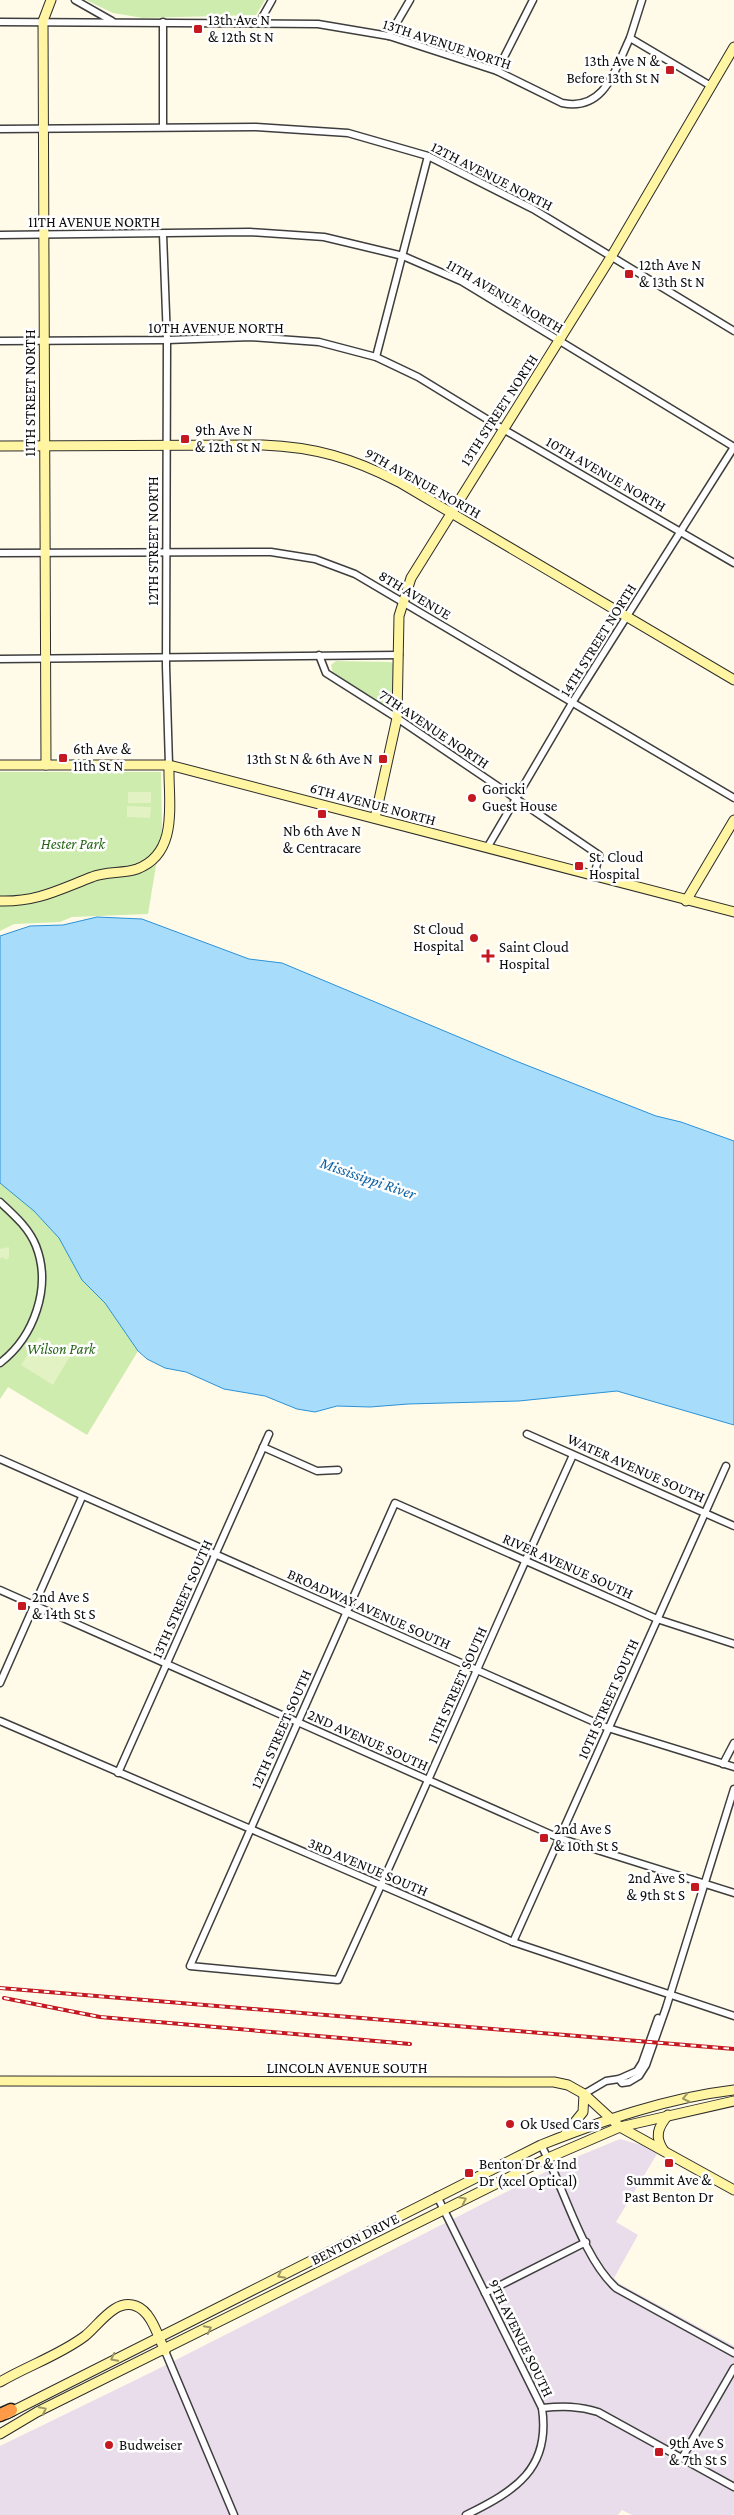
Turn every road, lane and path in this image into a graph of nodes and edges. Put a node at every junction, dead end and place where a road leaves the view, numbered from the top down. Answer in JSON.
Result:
{"nodes":[{"id":1,"x":51,"y":0,"type":"edge"},
{"id":2,"x":75,"y":0,"type":"edge"},
{"id":3,"x":272,"y":0,"type":"edge"},
{"id":4,"x":410,"y":0,"type":"edge"},
{"id":5,"x":533,"y":0,"type":"edge"},
{"id":6,"x":642,"y":0,"type":"edge"},
{"id":7,"x":42,"y":21,"type":"junction"},
{"id":8,"x":0,"y":22,"type":"edge"},
{"id":9,"x":113,"y":22,"type":"junction"},
{"id":10,"x":163,"y":22,"type":"junction"},
{"id":11,"x":259,"y":23,"type":"junction"},
{"id":12,"x":389,"y":36,"type":"junction"},
{"id":13,"x":630,"y":38,"type":"junction"},
{"id":14,"x":734,"y":47,"type":"edge"},
{"id":15,"x":497,"y":70,"type":"junction"},
{"id":16,"x":711,"y":86,"type":"junction"},
{"id":17,"x":163,"y":127,"type":"junction"},
{"id":18,"x":43,"y":128,"type":"junction"},
{"id":19,"x":0,"y":129,"type":"edge"},
{"id":20,"x":428,"y":156,"type":"junction"},
{"id":21,"x":163,"y":234,"type":"junction"},
{"id":22,"x":0,"y":235,"type":"edge"},
{"id":23,"x":44,"y":235,"type":"junction"},
{"id":24,"x":403,"y":256,"type":"junction"},
{"id":25,"x":611,"y":257,"type":"junction"},
{"id":26,"x":733,"y":329,"type":"edge"},
{"id":27,"x":167,"y":340,"type":"junction"},
{"id":28,"x":0,"y":341,"type":"edge"},
{"id":29,"x":44,"y":341,"type":"junction"},
{"id":30,"x":560,"y":341,"type":"junction"},
{"id":31,"x":376,"y":357,"type":"junction"},
{"id":32,"x":503,"y":430,"type":"junction"},
{"id":33,"x":167,"y":445,"type":"junction"},
{"id":34,"x":0,"y":446,"type":"edge"},
{"id":35,"x":44,"y":446,"type":"junction"},
{"id":36,"x":734,"y":447,"type":"edge"},
{"id":37,"x":450,"y":513,"type":"junction"},
{"id":38,"x":680,"y":531,"type":"junction"},
{"id":39,"x":0,"y":552,"type":"edge"},
{"id":40,"x":44,"y":552,"type":"junction"},
{"id":41,"x":167,"y":552,"type":"junction"},
{"id":42,"x":734,"y":563,"type":"edge"},
{"id":43,"x":402,"y":602,"type":"junction"},
{"id":44,"x":627,"y":617,"type":"junction"},
{"id":45,"x":319,"y":655,"type":"junction"},
{"id":46,"x":398,"y":655,"type":"junction"},
{"id":47,"x":166,"y":657,"type":"junction"},
{"id":48,"x":0,"y":659,"type":"edge"},
{"id":49,"x":45,"y":659,"type":"junction"},
{"id":50,"x":734,"y":680,"type":"edge"},
{"id":51,"x":572,"y":704,"type":"junction"},
{"id":52,"x":397,"y":718,"type":"junction"},
{"id":53,"x":0,"y":765,"type":"edge"},
{"id":54,"x":46,"y":765,"type":"junction"},
{"id":55,"x":169,"y":765,"type":"junction"},
{"id":56,"x":734,"y":798,"type":"edge"},
{"id":57,"x":516,"y":799,"type":"junction"},
{"id":58,"x":375,"y":818,"type":"junction"},
{"id":59,"x":734,"y":820,"type":"edge"},
{"id":60,"x":487,"y":848,"type":"junction"},
{"id":61,"x":594,"y":877,"type":"junction"},
{"id":62,"x":0,"y":901,"type":"edge"},
{"id":63,"x":686,"y":901,"type":"junction"},
{"id":64,"x":734,"y":912,"type":"edge"},
{"id":65,"x":0,"y":1202,"type":"edge"},
{"id":66,"x":0,"y":1363,"type":"edge"},
{"id":67,"x":269,"y":1434,"type":"dead end"},
{"id":68,"x":527,"y":1434,"type":"dead end"},
{"id":69,"x":263,"y":1447,"type":"junction"},
{"id":70,"x":574,"y":1454,"type":"junction"},
{"id":71,"x":0,"y":1459,"type":"edge"},
{"id":72,"x":726,"y":1466,"type":"dead end"},
{"id":73,"x":338,"y":1470,"type":"dead end"},
{"id":74,"x":82,"y":1496,"type":"junction"},
{"id":75,"x":395,"y":1503,"type":"joint"},
{"id":76,"x":704,"y":1512,"type":"junction"},
{"id":77,"x":734,"y":1526,"type":"edge"},
{"id":78,"x":216,"y":1554,"type":"junction"},
{"id":79,"x":525,"y":1562,"type":"junction"},
{"id":80,"x":0,"y":1590,"type":"edge"},
{"id":81,"x":34,"y":1605,"type":"junction"},
{"id":82,"x":347,"y":1613,"type":"junction"},
{"id":83,"x":657,"y":1619,"type":"junction"},
{"id":84,"x":734,"y":1644,"type":"edge"},
{"id":85,"x":166,"y":1665,"type":"junction"},
{"id":86,"x":477,"y":1671,"type":"junction"},
{"id":87,"x":0,"y":1682,"type":"edge"},
{"id":88,"x":0,"y":1721,"type":"edge"},
{"id":89,"x":298,"y":1722,"type":"junction"},
{"id":90,"x":608,"y":1728,"type":"junction"},
{"id":91,"x":734,"y":1743,"type":"edge"},
{"id":92,"x":722,"y":1764,"type":"junction"},
{"id":93,"x":734,"y":1767,"type":"edge"},
{"id":94,"x":118,"y":1773,"type":"junction"},
{"id":95,"x":429,"y":1780,"type":"junction"},
{"id":96,"x":734,"y":1789,"type":"edge"},
{"id":97,"x":250,"y":1829,"type":"junction"},
{"id":98,"x":560,"y":1838,"type":"junction"},
{"id":99,"x":703,"y":1883,"type":"junction"},
{"id":100,"x":381,"y":1887,"type":"junction"},
{"id":101,"x":734,"y":1893,"type":"edge"},
{"id":102,"x":513,"y":1942,"type":"junction"},
{"id":103,"x":338,"y":1980,"type":"joint"},
{"id":104,"x":669,"y":1995,"type":"junction"},
{"id":105,"x":734,"y":2016,"type":"edge"},
{"id":106,"x":0,"y":2081,"type":"edge"},
{"id":107,"x":734,"y":2090,"type":"edge"},
{"id":108,"x":584,"y":2094,"type":"junction"},
{"id":109,"x":734,"y":2100,"type":"edge"},
{"id":110,"x":668,"y":2115,"type":"junction"},
{"id":111,"x":609,"y":2118,"type":"junction"},
{"id":112,"x":620,"y":2127,"type":"junction"},
{"id":113,"x":563,"y":2136,"type":"junction"},
{"id":114,"x":541,"y":2145,"type":"junction"},
{"id":115,"x":664,"y":2151,"type":"junction"},
{"id":116,"x":548,"y":2158,"type":"junction"},
{"id":117,"x":734,"y":2190,"type":"edge"},
{"id":118,"x":437,"y":2196,"type":"junction"},
{"id":119,"x":444,"y":2209,"type":"junction"},
{"id":120,"x":586,"y":2242,"type":"junction"},
{"id":121,"x":485,"y":2293,"type":"junction"},
{"id":122,"x":158,"y":2336,"type":"junction"},
{"id":123,"x":165,"y":2351,"type":"junction"},
{"id":124,"x":734,"y":2353,"type":"edge"},
{"id":125,"x":734,"y":2368,"type":"edge"},
{"id":126,"x":0,"y":2382,"type":"edge"},
{"id":127,"x":542,"y":2408,"type":"junction"},
{"id":128,"x":4,"y":2415,"type":"edge"},
{"id":129,"x":0,"y":2434,"type":"edge"},
{"id":130,"x":682,"y":2458,"type":"junction"},
{"id":131,"x":734,"y":2488,"type":"edge"},
{"id":132,"x":234,"y":2515,"type":"edge"},
{"id":133,"x":466,"y":2515,"type":"edge"}],
"edges":[{"from":1,"to":7,"type":"street"},
{"from":2,"to":9,"type":"street"},
{"from":3,"to":11,"type":"street"},
{"from":4,"to":12,"type":"street"},
{"from":5,"to":15,"type":"street"},
{"from":6,"to":13,"type":"street","name":"13TH AVENUE NORTH"},
{"from":7,"to":8,"type":"street","name":"13TH AVENUE NORTH"},
{"from":7,"to":9,"type":"street","name":"13TH AVENUE NORTH"},
{"from":7,"to":18,"type":"street","name":"11TH STREET NORTH"},
{"from":9,"to":10,"type":"street","name":"13TH AVENUE NORTH"},
{"from":10,"to":11,"type":"street","name":"13TH AVENUE NORTH"},
{"from":10,"to":17,"type":"street"},
{"from":11,"to":12,"type":"street","name":"13TH AVENUE NORTH"},
{"from":12,"to":15,"type":"street","name":"13TH AVENUE NORTH"},
{"from":13,"to":15,"type":"street","name":"13TH AVENUE NORTH"},
{"from":13,"to":16,"type":"street"},
{"from":14,"to":16,"type":"street","name":"13TH STREET NORTH"},
{"from":16,"to":25,"type":"street","name":"13TH STREET NORTH"},
{"from":17,"to":18,"type":"street","name":"12TH AVENUE NORTH"},
{"from":17,"to":20,"type":"street","name":"12TH AVENUE NORTH"},
{"from":18,"to":19,"type":"street","name":"12TH AVENUE NORTH"},
{"from":18,"to":23,"type":"street","name":"11TH STREET NORTH"},
{"from":20,"to":24,"type":"street"},
{"from":20,"to":25,"type":"street","name":"12TH AVENUE NORTH"},
{"from":21,"to":23,"type":"street","name":"11TH AVENUE NORTH"},
{"from":21,"to":24,"type":"street","name":"11TH AVENUE NORTH"},
{"from":21,"to":27,"type":"street","name":"12TH STREET NORTH"},
{"from":22,"to":23,"type":"street","name":"11TH AVENUE NORTH"},
{"from":23,"to":29,"type":"street","name":"11TH STREET NORTH"},
{"from":24,"to":30,"type":"street","name":"11TH AVENUE NORTH"},
{"from":24,"to":31,"type":"street"},
{"from":25,"to":26,"type":"street","name":"12TH AVENUE NORTH"},
{"from":25,"to":30,"type":"street","name":"13TH STREET NORTH"},
{"from":27,"to":29,"type":"street","name":"10TH AVENUE NORTH"},
{"from":27,"to":31,"type":"street","name":"10TH AVENUE NORTH"},
{"from":27,"to":33,"type":"street","name":"12TH STREET NORTH"},
{"from":28,"to":29,"type":"street","name":"10TH AVENUE NORTH"},
{"from":29,"to":35,"type":"street","name":"11TH STREET NORTH"},
{"from":30,"to":32,"type":"street","name":"13TH STREET NORTH"},
{"from":30,"to":36,"type":"street","name":"11TH AVENUE NORTH"},
{"from":31,"to":32,"type":"street","name":"10TH AVENUE NORTH"},
{"from":32,"to":37,"type":"street","name":"13TH STREET NORTH"},
{"from":32,"to":38,"type":"street","name":"10TH AVENUE NORTH"},
{"from":33,"to":35,"type":"street","name":"9TH AVENUE NORTH"},
{"from":33,"to":37,"type":"street","name":"9TH AVENUE NORTH"},
{"from":33,"to":41,"type":"street","name":"12TH STREET NORTH"},
{"from":34,"to":35,"type":"street","name":"9TH AVENUE NORTH"},
{"from":35,"to":40,"type":"street","name":"11TH STREET NORTH"},
{"from":36,"to":38,"type":"street","name":"14TH STREET NORTH"},
{"from":37,"to":43,"type":"street","name":"13TH STREET NORTH"},
{"from":37,"to":44,"type":"street","name":"9TH AVENUE NORTH"},
{"from":38,"to":42,"type":"street","name":"10TH AVENUE NORTH"},
{"from":38,"to":44,"type":"street","name":"14TH STREET NORTH"},
{"from":39,"to":40,"type":"street","name":"8TH AVENUE"},
{"from":40,"to":41,"type":"street","name":"8TH AVENUE"},
{"from":40,"to":49,"type":"street","name":"11TH STREET NORTH"},
{"from":41,"to":43,"type":"street","name":"8TH AVENUE"},
{"from":41,"to":47,"type":"street","name":"12TH STREET NORTH"},
{"from":43,"to":46,"type":"street","name":"13TH STREET NORTH"},
{"from":43,"to":51,"type":"street","name":"8TH AVENUE"},
{"from":44,"to":50,"type":"street","name":"9TH AVENUE NORTH"},
{"from":44,"to":51,"type":"street","name":"14TH STREET NORTH"},
{"from":45,"to":46,"type":"street"},
{"from":45,"to":47,"type":"street"},
{"from":45,"to":52,"type":"street","name":"7TH AVENUE NORTH"},
{"from":46,"to":52,"type":"street","name":"13TH STREET NORTH"},
{"from":47,"to":49,"type":"street"},
{"from":47,"to":55,"type":"street","name":"12TH STREET NORTH"},
{"from":48,"to":49,"type":"street"},
{"from":49,"to":54,"type":"street","name":"11TH STREET NORTH"},
{"from":51,"to":56,"type":"street","name":"8TH AVENUE"},
{"from":51,"to":57,"type":"street","name":"14TH STREET NORTH"},
{"from":52,"to":57,"type":"street","name":"7TH AVENUE NORTH"},
{"from":52,"to":58,"type":"street","name":"13TH STREET NORTH"},
{"from":53,"to":54,"type":"street","name":"6TH AVENUE NORTH"},
{"from":54,"to":55,"type":"street","name":"6TH AVENUE NORTH"},
{"from":55,"to":58,"type":"street","name":"6TH AVENUE NORTH"},
{"from":55,"to":62,"type":"street","name":"12TH STREET NORTH"},
{"from":57,"to":60,"type":"street","name":"14TH STREET NORTH"},
{"from":57,"to":61,"type":"street","name":"7TH AVENUE NORTH"},
{"from":58,"to":60,"type":"street","name":"6TH AVENUE NORTH"},
{"from":59,"to":63,"type":"street"},
{"from":60,"to":61,"type":"street","name":"6TH AVENUE NORTH"},
{"from":61,"to":63,"type":"street","name":"6TH AVENUE NORTH"},
{"from":63,"to":64,"type":"street","name":"6TH AVENUE NORTH"},
{"from":65,"to":66,"type":"street"},
{"from":67,"to":69,"type":"street","name":"13TH STREET SOUTH"},
{"from":68,"to":70,"type":"street","name":"WATER AVENUE SOUTH"},
{"from":69,"to":73,"type":"street"},
{"from":69,"to":78,"type":"street","name":"13TH STREET SOUTH"},
{"from":70,"to":76,"type":"street","name":"WATER AVENUE SOUTH"},
{"from":70,"to":79,"type":"street","name":"11TH STREET SOUTH"},
{"from":71,"to":74,"type":"street","name":"BROADWAY AVENUE SOUTH"},
{"from":72,"to":76,"type":"street","name":"10TH STREET SOUTH"},
{"from":74,"to":78,"type":"street","name":"BROADWAY AVENUE SOUTH"},
{"from":74,"to":81,"type":"street"},
{"from":75,"to":79,"type":"street","name":"RIVER AVENUE SOUTH"},
{"from":75,"to":82,"type":"street","name":"12TH STREET SOUTH"},
{"from":76,"to":77,"type":"street","name":"WATER AVENUE SOUTH"},
{"from":76,"to":83,"type":"street","name":"10TH STREET SOUTH"},
{"from":78,"to":82,"type":"street","name":"BROADWAY AVENUE SOUTH"},
{"from":78,"to":85,"type":"street","name":"13TH STREET SOUTH"},
{"from":79,"to":83,"type":"street","name":"RIVER AVENUE SOUTH"},
{"from":79,"to":86,"type":"street","name":"11TH STREET SOUTH"},
{"from":80,"to":81,"type":"street","name":"2ND AVENUE SOUTH"},
{"from":81,"to":85,"type":"street","name":"2ND AVENUE SOUTH"},
{"from":81,"to":87,"type":"street"},
{"from":82,"to":86,"type":"street","name":"BROADWAY AVENUE SOUTH"},
{"from":82,"to":89,"type":"street","name":"12TH STREET SOUTH"},
{"from":83,"to":84,"type":"street","name":"RIVER AVENUE SOUTH"},
{"from":83,"to":90,"type":"street","name":"10TH STREET SOUTH"},
{"from":85,"to":89,"type":"street","name":"2ND AVENUE SOUTH"},
{"from":85,"to":94,"type":"street","name":"13TH STREET SOUTH"},
{"from":86,"to":90,"type":"street","name":"BROADWAY AVENUE SOUTH"},
{"from":86,"to":95,"type":"street","name":"11TH STREET SOUTH"},
{"from":88,"to":94,"type":"street","name":"3RD AVENUE SOUTH"},
{"from":89,"to":95,"type":"street","name":"2ND AVENUE SOUTH"},
{"from":89,"to":97,"type":"street","name":"12TH STREET SOUTH"},
{"from":90,"to":92,"type":"street","name":"BROADWAY AVENUE SOUTH"},
{"from":90,"to":98,"type":"street","name":"10TH STREET SOUTH"},
{"from":91,"to":92,"type":"street"},
{"from":92,"to":93,"type":"street","name":"BROADWAY AVENUE SOUTH"},
{"from":94,"to":97,"type":"street","name":"3RD AVENUE SOUTH"},
{"from":95,"to":98,"type":"street","name":"2ND AVENUE SOUTH"},
{"from":95,"to":100,"type":"street","name":"11TH STREET SOUTH"},
{"from":96,"to":99,"type":"street"},
{"from":97,"to":100,"type":"street","name":"3RD AVENUE SOUTH"},
{"from":97,"to":103,"type":"street","name":"12TH STREET SOUTH"},
{"from":98,"to":99,"type":"street","name":"2ND AVENUE SOUTH"},
{"from":98,"to":102,"type":"street","name":"10TH STREET SOUTH"},
{"from":99,"to":101,"type":"street","name":"2ND AVENUE SOUTH"},
{"from":99,"to":104,"type":"street"},
{"from":100,"to":102,"type":"street","name":"3RD AVENUE SOUTH"},
{"from":100,"to":103,"type":"street","name":"11TH STREET SOUTH"},
{"from":102,"to":104,"type":"street","name":"3RD AVENUE SOUTH"},
{"from":104,"to":105,"type":"street","name":"3RD AVENUE SOUTH"},
{"from":104,"to":108,"type":"street"},
{"from":106,"to":108,"type":"street","name":"LINCOLN AVENUE SOUTH"},
{"from":107,"to":111,"type":"street","name":"BENTON DRIVE","one_way":true},
{"from":108,"to":111,"type":"street","name":"LINCOLN AVENUE SOUTH"},
{"from":108,"to":113,"type":"street"},
{"from":109,"to":110,"type":"street","name":"BENTON DRIVE"},
{"from":110,"to":112,"type":"street","name":"BENTON DRIVE"},
{"from":110,"to":115,"type":"street"},
{"from":111,"to":112,"type":"street","name":"LINCOLN AVENUE SOUTH"},
{"from":111,"to":113,"type":"street","name":"BENTON DRIVE"},
{"from":112,"to":115,"type":"street","name":"LINCOLN AVENUE SOUTH"},
{"from":112,"to":116,"type":"street","name":"BENTON DRIVE"},
{"from":113,"to":114,"type":"street","name":"BENTON DRIVE"},
{"from":114,"to":116,"type":"street"},
{"from":114,"to":118,"type":"street","name":"BENTON DRIVE"},
{"from":115,"to":117,"type":"street","name":"LINCOLN AVENUE SOUTH"},
{"from":119,"to":116,"type":"street","name":"BENTON DRIVE","one_way":true},
{"from":116,"to":120,"type":"street"},
{"from":118,"to":119,"type":"street","name":"9TH AVENUE SOUTH"},
{"from":118,"to":122,"type":"street","name":"BENTON DRIVE","one_way":true},
{"from":119,"to":121,"type":"street","name":"9TH AVENUE SOUTH"},
{"from":123,"to":119,"type":"street","name":"BENTON DRIVE","one_way":true},
{"from":120,"to":121,"type":"street"},
{"from":120,"to":124,"type":"street"},
{"from":121,"to":127,"type":"street","name":"9TH AVENUE SOUTH"},
{"from":122,"to":123,"type":"street"},
{"from":122,"to":126,"type":"street"},
{"from":122,"to":128,"type":"street","name":"BENTON DRIVE","one_way":true},
{"from":129,"to":123,"type":"street","name":"BENTON DRIVE","one_way":true},
{"from":123,"to":132,"type":"street"},
{"from":125,"to":130,"type":"street"},
{"from":127,"to":130,"type":"street","name":"9TH AVENUE SOUTH"},
{"from":127,"to":133,"type":"street"},
{"from":130,"to":131,"type":"street","name":"9TH AVENUE SOUTH"}]}
